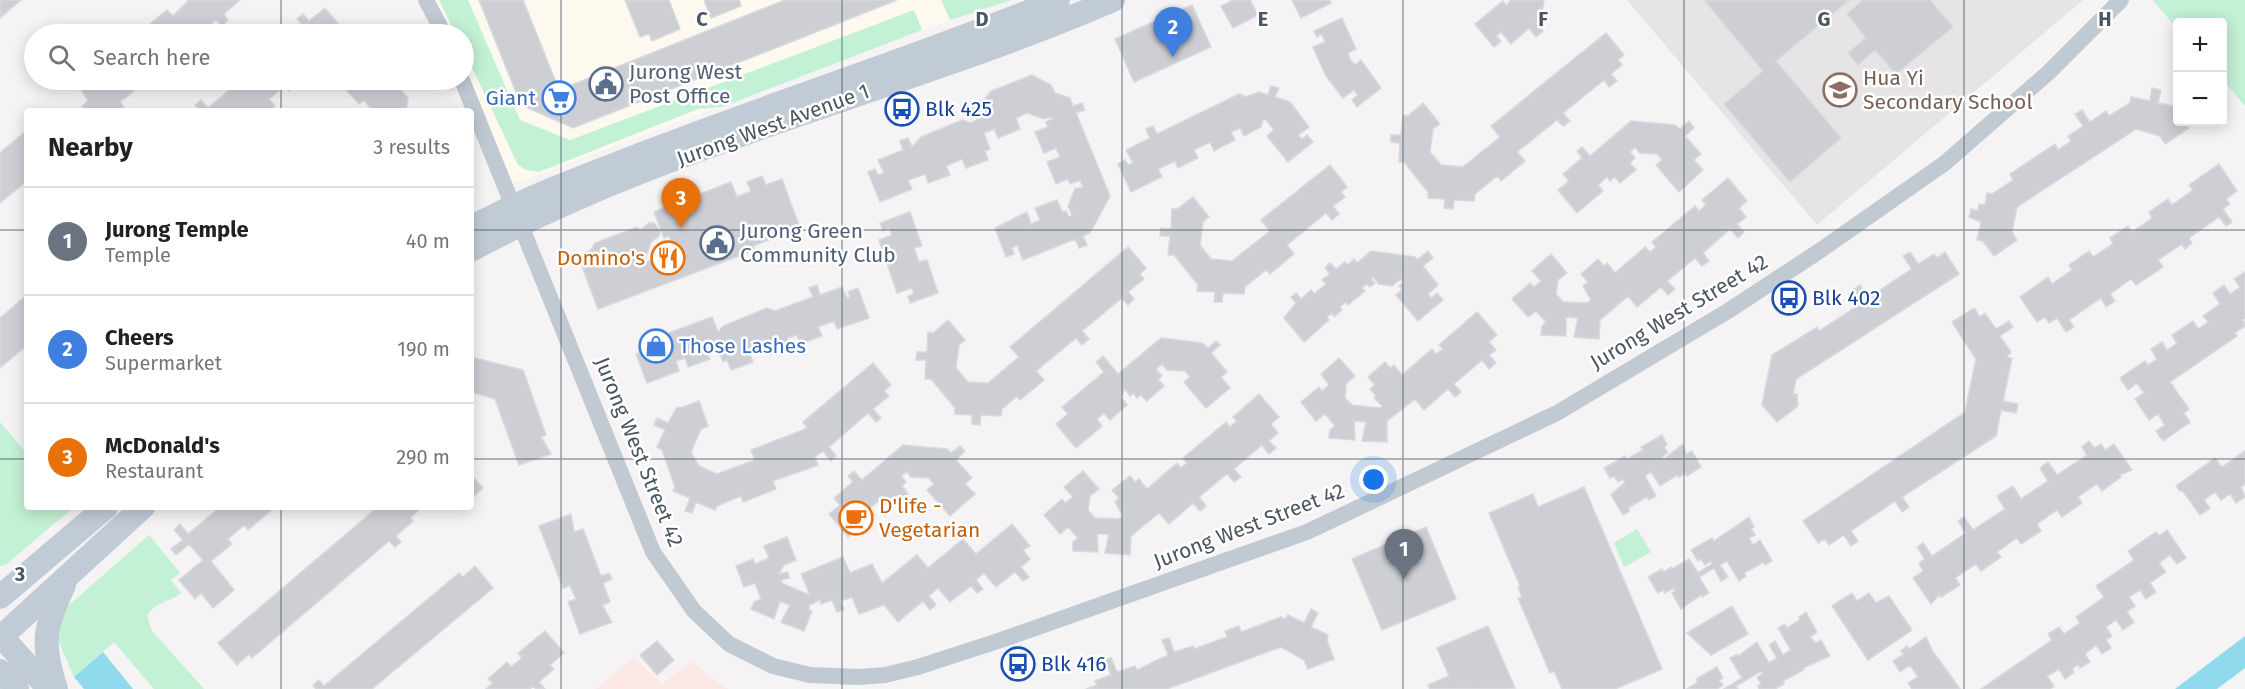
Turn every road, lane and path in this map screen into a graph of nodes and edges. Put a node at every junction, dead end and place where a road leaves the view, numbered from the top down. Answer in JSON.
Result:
{"nodes":[{"id":1,"x":426,"y":0,"type":"edge"},
{"id":2,"x":1058,"y":0,"type":"edge"},
{"id":3,"x":1113,"y":0,"type":"edge"},
{"id":4,"x":2121,"y":0,"type":"edge"},
{"id":5,"x":439,"y":24,"type":"edge"},
{"id":6,"x":466,"y":90,"type":"edge"},
{"id":7,"x":474,"y":108,"type":"edge"},
{"id":8,"x":474,"y":108,"type":"edge"},
{"id":9,"x":518,"y":213,"type":"junction"},
{"id":10,"x":474,"y":227,"type":"edge"},
{"id":11,"x":474,"y":248,"type":"edge"},
{"id":12,"x":102,"y":510,"type":"edge"},
{"id":13,"x":140,"y":510,"type":"edge"},
{"id":14,"x":68,"y":577,"type":"junction"},
{"id":15,"x":0,"y":597,"type":"edge"},
{"id":16,"x":0,"y":636,"type":"edge"},
{"id":17,"x":0,"y":671,"type":"edge"},
{"id":18,"x":17,"y":689,"type":"edge"},
{"id":19,"x":49,"y":689,"type":"edge"},
{"id":20,"x":56,"y":689,"type":"edge"}],
"edges":[{"from":1,"to":5,"type":"street"},
{"from":2,"to":9,"type":"street","name":"Jurong West Avenue 1"},
{"from":3,"to":9,"type":"street","name":"Jurong West Avenue 1"},
{"from":4,"to":9,"type":"street","name":"Jurong West Street 42"},
{"from":6,"to":7,"type":"street","name":"Jurong West Street 42"},
{"from":8,"to":9,"type":"street","name":"Jurong West Street 42"},
{"from":9,"to":10,"type":"street","name":"Jurong West Avenue 1"},
{"from":9,"to":11,"type":"street","name":"Jurong West Avenue 1"},
{"from":12,"to":15,"type":"street"},
{"from":13,"to":14,"type":"street"},
{"from":14,"to":16,"type":"street"},
{"from":14,"to":20,"type":"street"},
{"from":16,"to":19,"type":"street"},
{"from":17,"to":18,"type":"street"}]}
